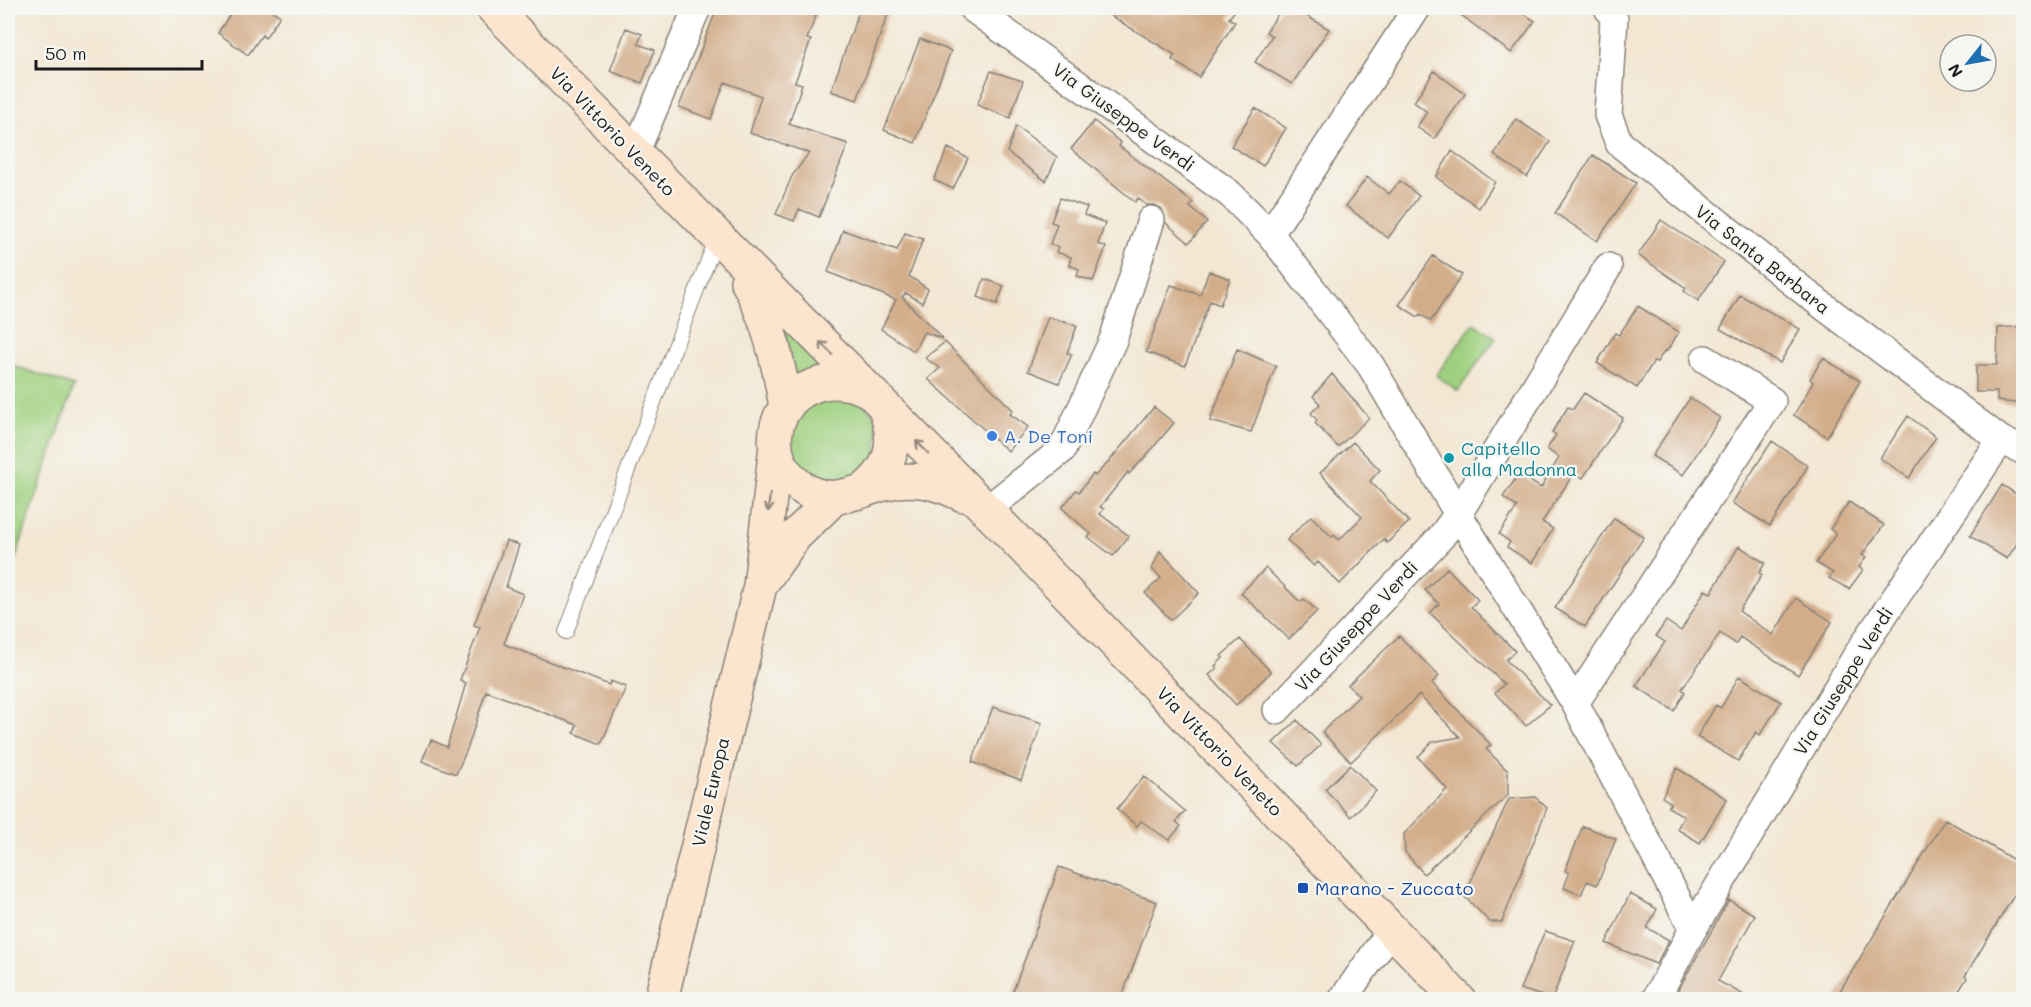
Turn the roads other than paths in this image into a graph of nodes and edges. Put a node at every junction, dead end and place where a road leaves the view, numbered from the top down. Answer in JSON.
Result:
{"nodes":[{"id":1,"x":493,"y":8,"type":"edge"},
{"id":2,"x":697,"y":8,"type":"edge"},
{"id":3,"x":972,"y":8,"type":"edge"},
{"id":4,"x":1417,"y":8,"type":"edge"},
{"id":5,"x":1608,"y":8,"type":"edge"},
{"id":6,"x":635,"y":153,"type":"junction"},
{"id":7,"x":1152,"y":220,"type":"dead end"},
{"id":8,"x":1270,"y":234,"type":"junction"},
{"id":9,"x":725,"y":246,"type":"junction"},
{"id":10,"x":1608,"y":267,"type":"dead end"},
{"id":11,"x":1705,"y":359,"type":"dead end"},
{"id":12,"x":877,"y":401,"type":"junction"},
{"id":13,"x":786,"y":406,"type":"junction"},
{"id":14,"x":776,"y":445,"type":"junction"},
{"id":15,"x":2012,"y":446,"type":"edge"},
{"id":16,"x":848,"y":495,"type":"junction"},
{"id":17,"x":982,"y":507,"type":"junction"},
{"id":18,"x":1458,"y":514,"type":"junction"},
{"id":19,"x":760,"y":585,"type":"junction"},
{"id":20,"x":566,"y":632,"type":"dead end"},
{"id":21,"x":1575,"y":703,"type":"junction"},
{"id":22,"x":1277,"y":710,"type":"dead end"},
{"id":23,"x":1392,"y":929,"type":"junction"},
{"id":24,"x":1693,"y":929,"type":"junction"},
{"id":25,"x":661,"y":999,"type":"edge"},
{"id":26,"x":1342,"y":999,"type":"edge"},
{"id":27,"x":1459,"y":999,"type":"edge"},
{"id":28,"x":1655,"y":999,"type":"edge"}],
"edges":[{"from":1,"to":6,"type":"main road","name":"Via Vittorio Veneto"},
{"from":2,"to":6,"type":"street"},
{"from":3,"to":8,"type":"street","name":"Via Giuseppe Verdi"},
{"from":4,"to":8,"type":"street"},
{"from":5,"to":15,"type":"street","name":"Via Santa Barbara"},
{"from":6,"to":9,"type":"main road","name":"Via Vittorio Veneto"},
{"from":7,"to":17,"type":"street"},
{"from":8,"to":18,"type":"street","name":"Via Giuseppe Verdi"},
{"from":12,"to":9,"type":"main road","name":"Via Vittorio Veneto","one_way":true},
{"from":9,"to":13,"type":"main road","name":"Via Vittorio Veneto"},
{"from":9,"to":20,"type":"lane"},
{"from":10,"to":18,"type":"street","name":"Via Giuseppe Verdi"},
{"from":11,"to":21,"type":"street"},
{"from":12,"to":13,"type":"main road","name":"Via Vittorio Veneto"},
{"from":12,"to":16,"type":"main road"},
{"from":17,"to":12,"type":"main road","name":"Via Vittorio Veneto","one_way":true},
{"from":13,"to":14,"type":"main road"},
{"from":14,"to":16,"type":"main road"},
{"from":14,"to":19,"type":"main road","name":"Viale Europa","one_way":true},
{"from":15,"to":24,"type":"street","name":"Via Giuseppe Verdi"},
{"from":16,"to":17,"type":"main road","name":"Via Vittorio Veneto"},
{"from":16,"to":19,"type":"main road","name":"Viale Europa"},
{"from":17,"to":23,"type":"main road","name":"Via Vittorio Veneto"},
{"from":18,"to":21,"type":"street","name":"Via Giuseppe Verdi"},
{"from":18,"to":22,"type":"street","name":"Via Giuseppe Verdi"},
{"from":19,"to":25,"type":"main road","name":"Viale Europa"},
{"from":21,"to":24,"type":"street","name":"Via Giuseppe Verdi"},
{"from":23,"to":26,"type":"street"},
{"from":23,"to":27,"type":"main road","name":"Via Vittorio Veneto"},
{"from":24,"to":28,"type":"street","name":"Via Giuseppe Verdi"}]}
